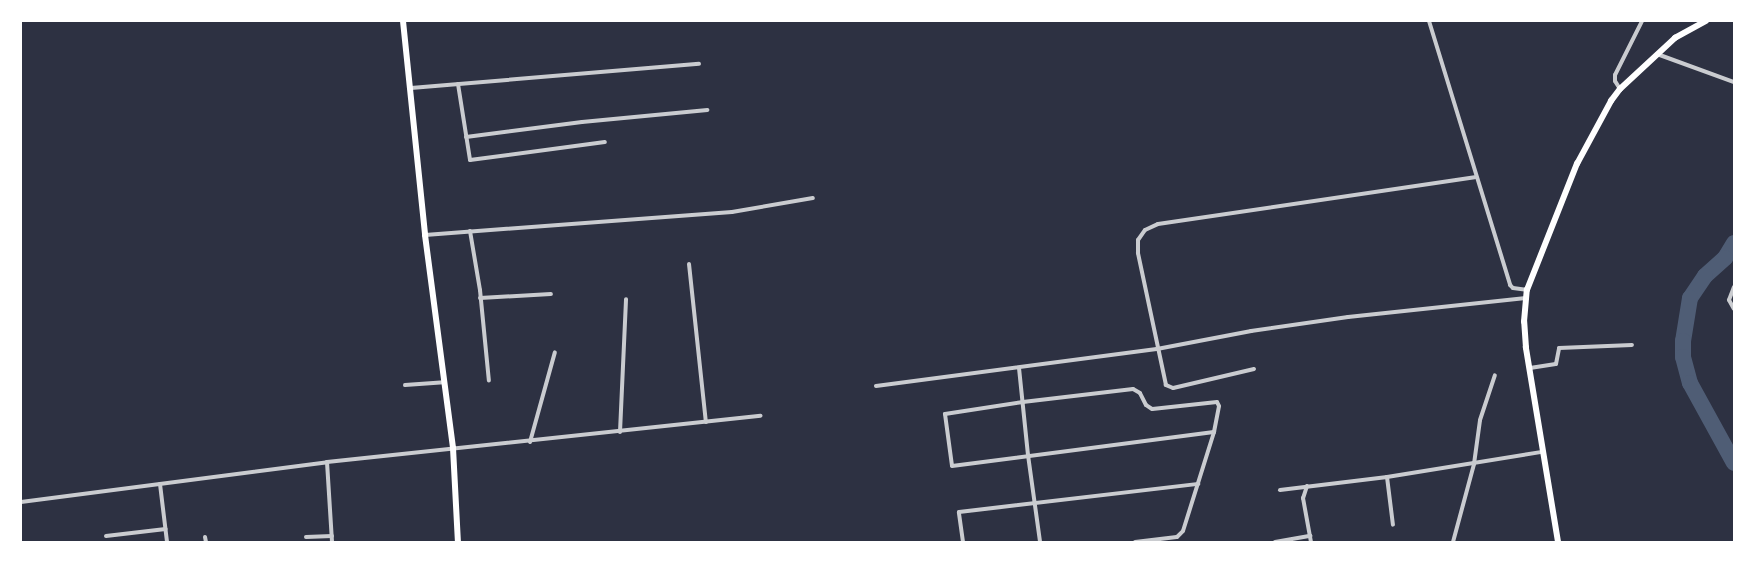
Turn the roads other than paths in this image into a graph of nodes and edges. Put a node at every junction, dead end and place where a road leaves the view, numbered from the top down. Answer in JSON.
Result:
{"nodes":[{"id":1,"x":403,"y":21,"type":"edge"},
{"id":2,"x":1429,"y":21,"type":"edge"},
{"id":3,"x":1642,"y":21,"type":"edge"},
{"id":4,"x":1706,"y":21,"type":"edge"},
{"id":5,"x":1657,"y":54,"type":"junction"},
{"id":6,"x":699,"y":64,"type":"dead end"},
{"id":7,"x":1734,"y":82,"type":"edge"},
{"id":8,"x":458,"y":84,"type":"junction"},
{"id":9,"x":412,"y":88,"type":"junction"},
{"id":10,"x":1620,"y":89,"type":"junction"},
{"id":11,"x":706,"y":110,"type":"dead end"},
{"id":12,"x":466,"y":137,"type":"junction"},
{"id":13,"x":605,"y":142,"type":"dead end"},
{"id":14,"x":1475,"y":177,"type":"junction"},
{"id":15,"x":813,"y":198,"type":"dead end"},
{"id":16,"x":470,"y":231,"type":"junction"},
{"id":17,"x":425,"y":235,"type":"junction"},
{"id":18,"x":689,"y":264,"type":"dead end"},
{"id":19,"x":1527,"y":290,"type":"junction"},
{"id":20,"x":1732,"y":291,"type":"edge"},
{"id":21,"x":550,"y":294,"type":"dead end"},
{"id":22,"x":480,"y":298,"type":"junction"},
{"id":23,"x":1526,"y":298,"type":"junction"},
{"id":24,"x":626,"y":299,"type":"dead end"},
{"id":25,"x":1734,"y":309,"type":"edge"},
{"id":26,"x":1632,"y":345,"type":"dead end"},
{"id":27,"x":1157,"y":349,"type":"junction"},
{"id":28,"x":556,"y":352,"type":"dead end"},
{"id":29,"x":1019,"y":368,"type":"junction"},
{"id":30,"x":1530,"y":368,"type":"junction"},
{"id":31,"x":1254,"y":370,"type":"dead end"},
{"id":32,"x":1495,"y":376,"type":"dead end"},
{"id":33,"x":490,"y":381,"type":"dead end"},
{"id":34,"x":444,"y":382,"type":"junction"},
{"id":35,"x":405,"y":385,"type":"dead end"},
{"id":36,"x":876,"y":386,"type":"dead end"},
{"id":37,"x":1022,"y":402,"type":"junction"},
{"id":38,"x":761,"y":416,"type":"dead end"},
{"id":39,"x":706,"y":422,"type":"junction"},
{"id":40,"x":620,"y":432,"type":"junction"},
{"id":41,"x":1214,"y":432,"type":"junction"},
{"id":42,"x":530,"y":442,"type":"junction"},
{"id":43,"x":452,"y":448,"type":"junction"},
{"id":44,"x":1542,"y":452,"type":"junction"},
{"id":45,"x":1028,"y":454,"type":"junction"},
{"id":46,"x":327,"y":462,"type":"junction"},
{"id":47,"x":1474,"y":464,"type":"junction"},
{"id":48,"x":1387,"y":477,"type":"junction"},
{"id":49,"x":160,"y":484,"type":"junction"},
{"id":50,"x":1198,"y":484,"type":"junction"},
{"id":51,"x":1307,"y":486,"type":"junction"},
{"id":52,"x":1280,"y":490,"type":"dead end"},
{"id":53,"x":21,"y":502,"type":"edge"},
{"id":54,"x":1035,"y":502,"type":"junction"},
{"id":55,"x":1393,"y":525,"type":"dead end"},
{"id":56,"x":166,"y":529,"type":"junction"},
{"id":57,"x":106,"y":536,"type":"dead end"},
{"id":58,"x":332,"y":536,"type":"junction"},
{"id":59,"x":1310,"y":536,"type":"junction"},
{"id":60,"x":306,"y":537,"type":"dead end"},
{"id":61,"x":167,"y":542,"type":"edge"},
{"id":62,"x":332,"y":542,"type":"edge"},
{"id":63,"x":458,"y":542,"type":"edge"},
{"id":64,"x":963,"y":542,"type":"edge"},
{"id":65,"x":1040,"y":542,"type":"edge"},
{"id":66,"x":1135,"y":542,"type":"edge"},
{"id":67,"x":1275,"y":542,"type":"edge"},
{"id":68,"x":1311,"y":542,"type":"edge"},
{"id":69,"x":1453,"y":542,"type":"edge"},
{"id":70,"x":1558,"y":542,"type":"edge"}],
"edges":[{"from":1,"to":9,"type":"main road"},
{"from":2,"to":14,"type":"street"},
{"from":3,"to":10,"type":"street"},
{"from":4,"to":5,"type":"main road"},
{"from":5,"to":7,"type":"street"},
{"from":5,"to":10,"type":"main road"},
{"from":6,"to":8,"type":"street"},
{"from":8,"to":9,"type":"street"},
{"from":8,"to":12,"type":"street"},
{"from":9,"to":17,"type":"main road"},
{"from":10,"to":19,"type":"main road"},
{"from":11,"to":12,"type":"street"},
{"from":12,"to":13,"type":"street"},
{"from":14,"to":19,"type":"street"},
{"from":14,"to":27,"type":"street"},
{"from":15,"to":16,"type":"street"},
{"from":16,"to":17,"type":"street"},
{"from":16,"to":22,"type":"street"},
{"from":17,"to":34,"type":"main road"},
{"from":18,"to":39,"type":"street"},
{"from":19,"to":23,"type":"main road"},
{"from":20,"to":25,"type":"street"},
{"from":21,"to":22,"type":"street"},
{"from":22,"to":33,"type":"street"},
{"from":23,"to":27,"type":"street"},
{"from":23,"to":30,"type":"main road"},
{"from":24,"to":40,"type":"street"},
{"from":26,"to":30,"type":"street"},
{"from":27,"to":29,"type":"street"},
{"from":27,"to":31,"type":"street"},
{"from":28,"to":42,"type":"street"},
{"from":29,"to":36,"type":"street"},
{"from":29,"to":37,"type":"street"},
{"from":30,"to":44,"type":"main road"},
{"from":32,"to":47,"type":"street"},
{"from":34,"to":35,"type":"street"},
{"from":34,"to":43,"type":"main road"},
{"from":37,"to":41,"type":"street"},
{"from":37,"to":45,"type":"street"},
{"from":37,"to":45,"type":"street"},
{"from":38,"to":39,"type":"street"},
{"from":39,"to":40,"type":"street"},
{"from":40,"to":42,"type":"street"},
{"from":41,"to":45,"type":"street"},
{"from":41,"to":50,"type":"street"},
{"from":42,"to":43,"type":"street"},
{"from":43,"to":46,"type":"street"},
{"from":43,"to":63,"type":"main road"},
{"from":44,"to":47,"type":"street"},
{"from":44,"to":70,"type":"main road"},
{"from":45,"to":54,"type":"street"},
{"from":46,"to":49,"type":"street"},
{"from":46,"to":58,"type":"street"},
{"from":47,"to":48,"type":"street"},
{"from":47,"to":69,"type":"street"},
{"from":48,"to":51,"type":"street"},
{"from":48,"to":55,"type":"street"},
{"from":49,"to":53,"type":"street"},
{"from":49,"to":56,"type":"street"},
{"from":50,"to":54,"type":"street"},
{"from":50,"to":66,"type":"street"},
{"from":51,"to":52,"type":"street"},
{"from":51,"to":59,"type":"street"},
{"from":54,"to":64,"type":"street"},
{"from":54,"to":65,"type":"street"},
{"from":56,"to":57,"type":"street"},
{"from":56,"to":61,"type":"street"},
{"from":58,"to":60,"type":"street"},
{"from":58,"to":62,"type":"street"},
{"from":59,"to":67,"type":"street"},
{"from":59,"to":68,"type":"street"}]}
